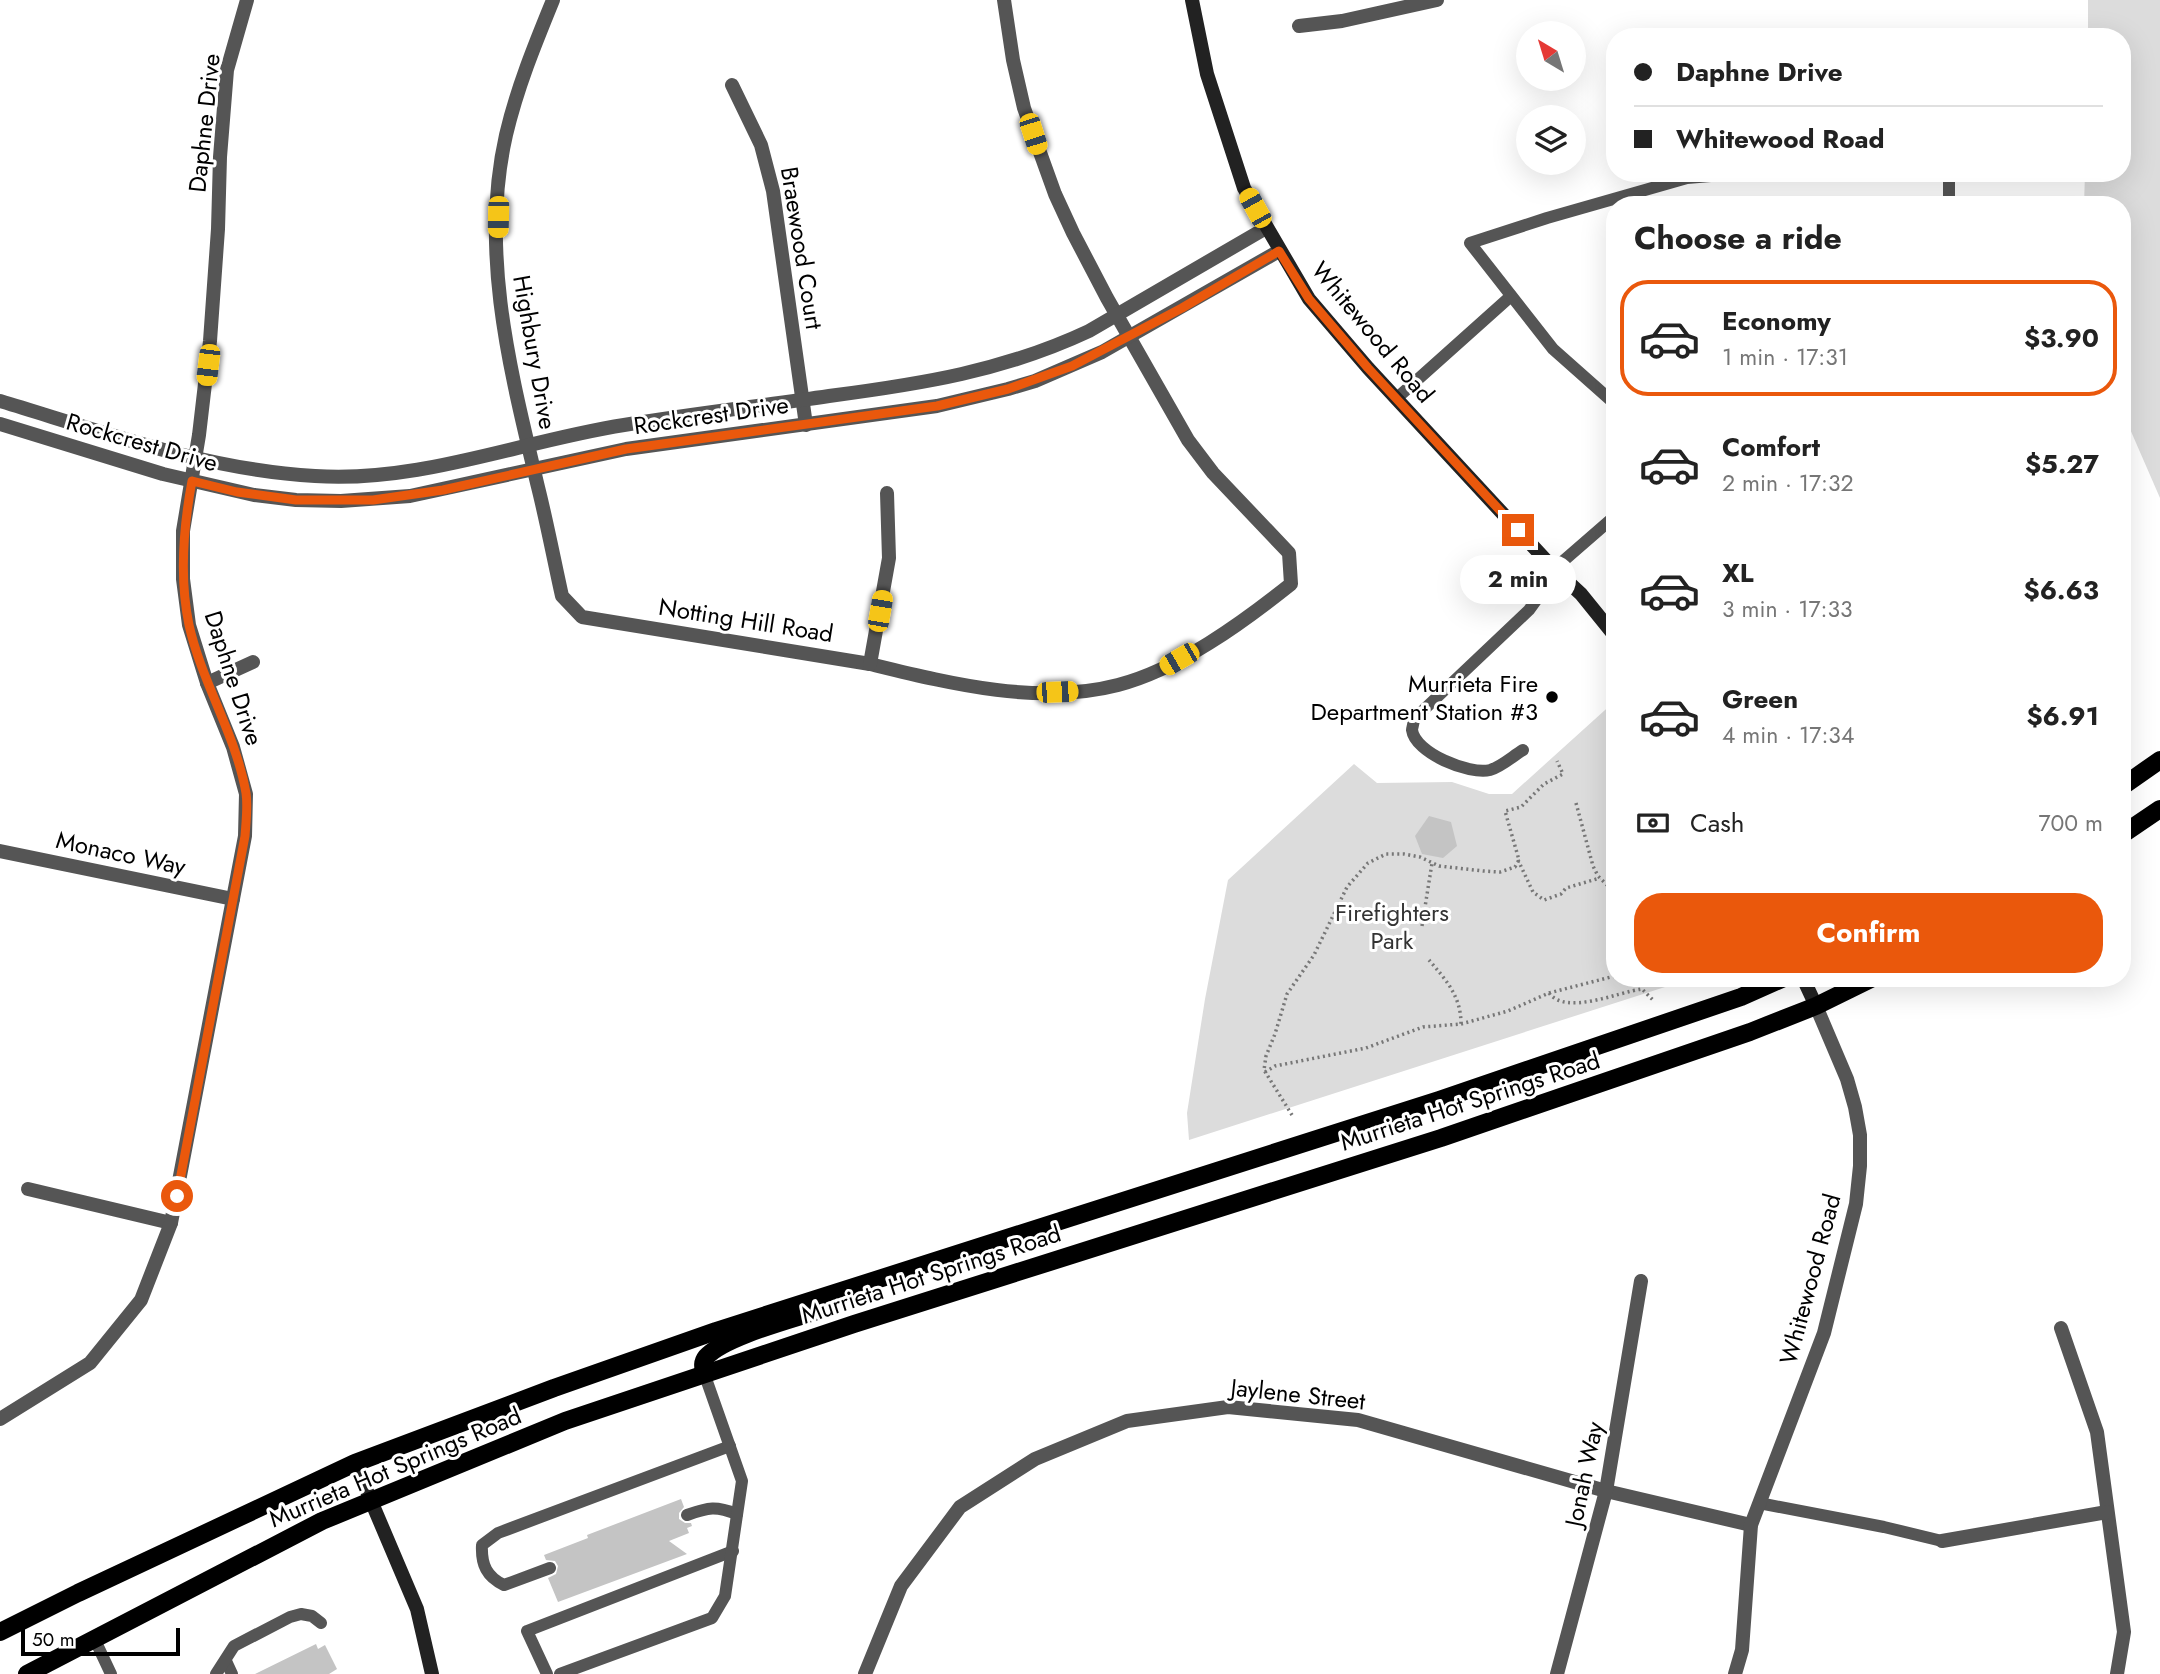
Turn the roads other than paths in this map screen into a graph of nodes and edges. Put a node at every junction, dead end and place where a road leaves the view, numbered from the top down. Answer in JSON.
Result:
{"nodes":[{"id":1,"x":247,"y":0,"type":"edge"},
{"id":2,"x":553,"y":0,"type":"edge"},
{"id":3,"x":1004,"y":0,"type":"edge"},
{"id":4,"x":1192,"y":0,"type":"edge"},
{"id":5,"x":1437,"y":0,"type":"edge"},
{"id":6,"x":1404,"y":4,"type":"edge"},
{"id":7,"x":1299,"y":26,"type":"dead end"},
{"id":8,"x":732,"y":85,"type":"dead end"},
{"id":9,"x":1673,"y":182,"type":"edge"},
{"id":10,"x":1624,"y":196,"type":"edge"},
{"id":11,"x":1606,"y":201,"type":"edge"},
{"id":12,"x":1266,"y":228,"type":"junction"},
{"id":13,"x":1279,"y":251,"type":"junction"},
{"id":14,"x":1511,"y":296,"type":"junction"},
{"id":15,"x":1117,"y":315,"type":"junction"},
{"id":16,"x":1129,"y":337,"type":"junction"},
{"id":17,"x":1606,"y":396,"type":"edge"},
{"id":18,"x":1397,"y":398,"type":"junction"},
{"id":19,"x":803,"y":400,"type":"junction"},
{"id":20,"x":0,"y":401,"type":"edge"},
{"id":21,"x":0,"y":424,"type":"edge"},
{"id":22,"x":806,"y":425,"type":"junction"},
{"id":23,"x":528,"y":444,"type":"junction"},
{"id":24,"x":195,"y":458,"type":"junction"},
{"id":25,"x":534,"y":469,"type":"junction"},
{"id":26,"x":192,"y":481,"type":"junction"},
{"id":27,"x":887,"y":493,"type":"dead end"},
{"id":28,"x":1606,"y":524,"type":"edge"},
{"id":29,"x":1554,"y":569,"type":"junction"},
{"id":30,"x":1606,"y":625,"type":"edge"},
{"id":31,"x":253,"y":662,"type":"dead end"},
{"id":32,"x":870,"y":664,"type":"junction"},
{"id":33,"x":207,"y":683,"type":"junction"},
{"id":34,"x":1522,"y":750,"type":"dead end"},
{"id":35,"x":2160,"y":760,"type":"edge"},
{"id":36,"x":2131,"y":780,"type":"edge"},
{"id":37,"x":2160,"y":808,"type":"edge"},
{"id":38,"x":2131,"y":828,"type":"edge"},
{"id":39,"x":0,"y":851,"type":"edge"},
{"id":40,"x":233,"y":899,"type":"junction"},
{"id":41,"x":1764,"y":987,"type":"edge"},
{"id":42,"x":1807,"y":987,"type":"edge"},
{"id":43,"x":1855,"y":987,"type":"edge"},
{"id":44,"x":1816,"y":1006,"type":"junction"},
{"id":45,"x":28,"y":1189,"type":"dead end"},
{"id":46,"x":171,"y":1223,"type":"junction"},
{"id":47,"x":893,"y":1276,"type":"junction"},
{"id":48,"x":1641,"y":1281,"type":"dead end"},
{"id":49,"x":2061,"y":1328,"type":"dead end"},
{"id":50,"x":704,"y":1373,"type":"junction"},
{"id":51,"x":0,"y":1419,"type":"edge"},
{"id":52,"x":730,"y":1446,"type":"junction"},
{"id":53,"x":355,"y":1463,"type":"junction"},
{"id":54,"x":1606,"y":1492,"type":"junction"},
{"id":55,"x":371,"y":1500,"type":"junction"},
{"id":56,"x":1759,"y":1503,"type":"junction"},
{"id":57,"x":2107,"y":1512,"type":"junction"},
{"id":58,"x":737,"y":1514,"type":"junction"},
{"id":59,"x":687,"y":1515,"type":"dead end"},
{"id":60,"x":1751,"y":1525,"type":"junction"},
{"id":61,"x":1942,"y":1541,"type":"joint"},
{"id":62,"x":733,"y":1551,"type":"junction"},
{"id":63,"x":550,"y":1568,"type":"dead end"},
{"id":64,"x":321,"y":1623,"type":"dead end"},
{"id":65,"x":0,"y":1632,"type":"edge"},
{"id":66,"x":95,"y":1640,"type":"junction"},
{"id":67,"x":226,"y":1661,"type":"junction"},
{"id":68,"x":27,"y":1674,"type":"edge"},
{"id":69,"x":111,"y":1674,"type":"edge"},
{"id":70,"x":216,"y":1674,"type":"edge"},
{"id":71,"x":232,"y":1674,"type":"edge"},
{"id":72,"x":432,"y":1674,"type":"edge"},
{"id":73,"x":547,"y":1674,"type":"edge"},
{"id":74,"x":560,"y":1674,"type":"edge"},
{"id":75,"x":865,"y":1674,"type":"edge"},
{"id":76,"x":1557,"y":1674,"type":"edge"},
{"id":77,"x":1735,"y":1674,"type":"edge"},
{"id":78,"x":2117,"y":1674,"type":"edge"}],
"edges":[{"from":1,"to":24,"type":"street","name":"Daphne Drive"},
{"from":2,"to":23,"type":"street","name":"Highbury Drive"},
{"from":3,"to":15,"type":"street","name":"Notting Hill Road"},
{"from":4,"to":12,"type":"main road","name":"Whitewood Road"},
{"from":5,"to":6,"type":"street"},
{"from":6,"to":7,"type":"street"},
{"from":8,"to":19,"type":"street","name":"Braewood Court"},
{"from":9,"to":10,"type":"lane"},
{"from":11,"to":14,"type":"lane"},
{"from":12,"to":13,"type":"main road","name":"Whitewood Road"},
{"from":12,"to":15,"type":"street","name":"Rockcrest Drive"},
{"from":13,"to":16,"type":"street","name":"Rockcrest Drive"},
{"from":13,"to":18,"type":"main road","name":"Whitewood Road"},
{"from":14,"to":17,"type":"lane"},
{"from":14,"to":18,"type":"lane"},
{"from":15,"to":16,"type":"street","name":"Notting Hill Road"},
{"from":15,"to":19,"type":"street","name":"Rockcrest Drive"},
{"from":16,"to":22,"type":"street","name":"Rockcrest Drive"},
{"from":16,"to":32,"type":"street","name":"Notting Hill Road"},
{"from":18,"to":29,"type":"main road","name":"Whitewood Road"},
{"from":19,"to":22,"type":"street","name":"Braewood Court"},
{"from":19,"to":23,"type":"street","name":"Rockcrest Drive"},
{"from":20,"to":24,"type":"street","name":"Rockcrest Drive"},
{"from":21,"to":26,"type":"street","name":"Rockcrest Drive"},
{"from":22,"to":25,"type":"street","name":"Rockcrest Drive"},
{"from":23,"to":24,"type":"street","name":"Rockcrest Drive"},
{"from":23,"to":25,"type":"street","name":"Highbury Drive"},
{"from":24,"to":26,"type":"street","name":"Daphne Drive"},
{"from":25,"to":26,"type":"street","name":"Rockcrest Drive"},
{"from":25,"to":32,"type":"street","name":"Notting Hill Road"},
{"from":26,"to":33,"type":"street","name":"Daphne Drive"},
{"from":27,"to":32,"type":"street"},
{"from":28,"to":29,"type":"lane"},
{"from":29,"to":30,"type":"main road","name":"Whitewood Road"},
{"from":29,"to":34,"type":"lane"},
{"from":31,"to":33,"type":"street"},
{"from":33,"to":40,"type":"street","name":"Daphne Drive"},
{"from":35,"to":36,"type":"main road"},
{"from":37,"to":38,"type":"main road"},
{"from":39,"to":40,"type":"street","name":"Monaco Way"},
{"from":40,"to":46,"type":"street","name":"Daphne Drive"},
{"from":41,"to":47,"type":"main road","name":"Murrieta Hot Springs Road"},
{"from":42,"to":44,"type":"main road","name":"Whitewood Road"},
{"from":43,"to":44,"type":"main road","name":"Murrieta Hot Springs Road"},
{"from":44,"to":50,"type":"main road","name":"Murrieta Hot Springs Road"},
{"from":44,"to":56,"type":"street","name":"Whitewood Road"},
{"from":45,"to":46,"type":"street"},
{"from":46,"to":51,"type":"street","name":"Daphne Drive"},
{"from":47,"to":50,"type":"main road"},
{"from":47,"to":53,"type":"main road","name":"Murrieta Hot Springs Road"},
{"from":48,"to":54,"type":"street","name":"Jonah Way"},
{"from":49,"to":57,"type":"street"},
{"from":50,"to":52,"type":"lane"},
{"from":50,"to":55,"type":"main road","name":"Murrieta Hot Springs Road"},
{"from":52,"to":58,"type":"lane"},
{"from":52,"to":63,"type":"lane"},
{"from":53,"to":55,"type":"main road"},
{"from":53,"to":65,"type":"main road","name":"Murrieta Hot Springs Road"},
{"from":54,"to":60,"type":"street","name":"Jaylene Street"},
{"from":54,"to":75,"type":"street","name":"Jaylene Street"},
{"from":54,"to":76,"type":"street","name":"Jonah Way"},
{"from":55,"to":66,"type":"main road","name":"Murrieta Hot Springs Road"},
{"from":55,"to":72,"type":"main road"},
{"from":56,"to":60,"type":"street","name":"Whitewood Road"},
{"from":56,"to":61,"type":"lane"},
{"from":57,"to":61,"type":"street"},
{"from":57,"to":78,"type":"street"},
{"from":58,"to":59,"type":"lane"},
{"from":58,"to":62,"type":"lane"},
{"from":60,"to":77,"type":"street","name":"Whitewood Road"},
{"from":62,"to":73,"type":"lane"},
{"from":62,"to":74,"type":"lane"},
{"from":64,"to":67,"type":"lane"},
{"from":66,"to":68,"type":"main road","name":"Murrieta Hot Springs Road"},
{"from":66,"to":69,"type":"lane"},
{"from":67,"to":70,"type":"lane"},
{"from":67,"to":71,"type":"lane"}]}
